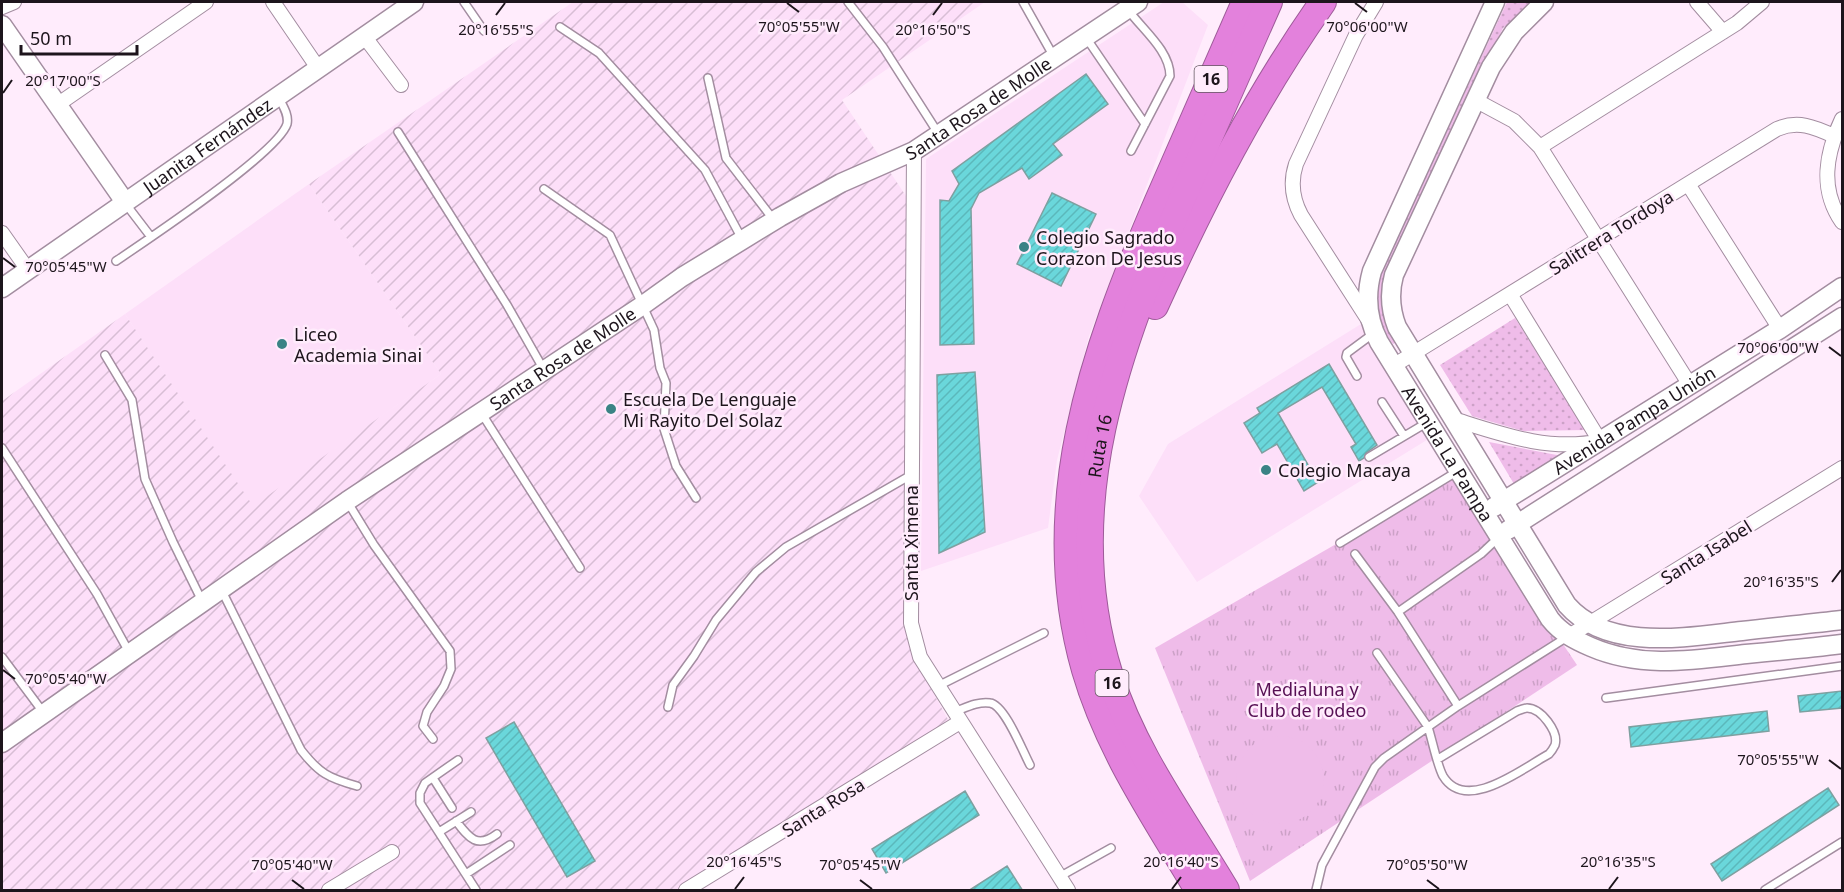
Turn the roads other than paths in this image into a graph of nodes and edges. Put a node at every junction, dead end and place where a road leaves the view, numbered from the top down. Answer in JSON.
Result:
{"nodes":[{"id":1,"x":14,"y":2,"type":"edge"},
{"id":2,"x":206,"y":2,"type":"edge"},
{"id":3,"x":273,"y":2,"type":"edge"},
{"id":4,"x":464,"y":2,"type":"edge"},
{"id":5,"x":848,"y":2,"type":"edge"},
{"id":6,"x":1023,"y":2,"type":"edge"},
{"id":7,"x":1227,"y":2,"type":"edge"},
{"id":8,"x":1245,"y":2,"type":"edge"},
{"id":9,"x":1269,"y":2,"type":"edge"},
{"id":10,"x":1323,"y":2,"type":"edge"},
{"id":11,"x":1376,"y":2,"type":"edge"},
{"id":12,"x":1495,"y":2,"type":"edge"},
{"id":13,"x":1544,"y":2,"type":"edge"},
{"id":14,"x":1696,"y":2,"type":"edge"},
{"id":15,"x":1762,"y":2,"type":"edge"},
{"id":16,"x":409,"y":3,"type":"edge"},
{"id":17,"x":1133,"y":5,"type":"edge"},
{"id":18,"x":2,"y":7,"type":"edge"},
{"id":19,"x":2,"y":25,"type":"edge"},
{"id":20,"x":560,"y":27,"type":"dead end"},
{"id":21,"x":484,"y":31,"type":"dead end"},
{"id":22,"x":1723,"y":32,"type":"junction"},
{"id":23,"x":364,"y":36,"type":"junction"},
{"id":24,"x":1086,"y":37,"type":"junction"},
{"id":25,"x":1055,"y":57,"type":"junction"},
{"id":26,"x":318,"y":68,"type":"junction"},
{"id":27,"x":708,"y":78,"type":"dead end"},
{"id":28,"x":401,"y":85,"type":"dead end"},
{"id":29,"x":278,"y":96,"type":"junction"},
{"id":30,"x":1475,"y":100,"type":"junction"},
{"id":31,"x":57,"y":105,"type":"junction"},
{"id":32,"x":1842,"y":119,"type":"edge"},
{"id":33,"x":1145,"y":124,"type":"junction"},
{"id":34,"x":398,"y":132,"type":"dead end"},
{"id":35,"x":939,"y":134,"type":"junction"},
{"id":36,"x":1834,"y":136,"type":"junction"},
{"id":37,"x":1540,"y":147,"type":"junction"},
{"id":38,"x":914,"y":152,"type":"junction"},
{"id":39,"x":1131,"y":152,"type":"dead end"},
{"id":40,"x":1177,"y":157,"type":"junction"},
{"id":41,"x":1688,"y":184,"type":"junction"},
{"id":42,"x":544,"y":189,"type":"dead end"},
{"id":43,"x":125,"y":202,"type":"junction"},
{"id":44,"x":774,"y":221,"type":"junction"},
{"id":45,"x":1842,"y":222,"type":"edge"},
{"id":46,"x":2,"y":233,"type":"edge"},
{"id":47,"x":151,"y":237,"type":"junction"},
{"id":48,"x":743,"y":240,"type":"junction"},
{"id":49,"x":1597,"y":240,"type":"junction"},
{"id":50,"x":116,"y":261,"type":"dead end"},
{"id":51,"x":28,"y":270,"type":"junction"},
{"id":52,"x":1842,"y":287,"type":"edge"},
{"id":53,"x":2,"y":288,"type":"edge"},
{"id":54,"x":1510,"y":294,"type":"junction"},
{"id":55,"x":643,"y":305,"type":"junction"},
{"id":56,"x":1842,"y":317,"type":"edge"},
{"id":57,"x":1372,"y":329,"type":"junction"},
{"id":58,"x":1780,"y":329,"type":"junction"},
{"id":59,"x":1413,"y":354,"type":"junction"},
{"id":60,"x":105,"y":355,"type":"dead end"},
{"id":61,"x":1393,"y":366,"type":"junction"},
{"id":62,"x":545,"y":370,"type":"junction"},
{"id":63,"x":1357,"y":376,"type":"dead end"},
{"id":64,"x":1690,"y":385,"type":"junction"},
{"id":65,"x":1382,"y":402,"type":"dead end"},
{"id":66,"x":480,"y":412,"type":"junction"},
{"id":67,"x":1453,"y":419,"type":"junction"},
{"id":68,"x":1428,"y":422,"type":"junction"},
{"id":69,"x":1404,"y":436,"type":"junction"},
{"id":70,"x":1600,"y":441,"type":"junction"},
{"id":71,"x":2,"y":448,"type":"edge"},
{"id":72,"x":1096,"y":454,"type":"junction"},
{"id":73,"x":1369,"y":457,"type":"dead end"},
{"id":74,"x":1842,"y":468,"type":"edge"},
{"id":75,"x":1458,"y":471,"type":"junction"},
{"id":76,"x":911,"y":475,"type":"junction"},
{"id":77,"x":696,"y":498,"type":"dead end"},
{"id":78,"x":347,"y":501,"type":"junction"},
{"id":79,"x":1503,"y":501,"type":"junction"},
{"id":80,"x":1484,"y":513,"type":"junction"},
{"id":81,"x":1517,"y":524,"type":"junction"},
{"id":82,"x":1499,"y":536,"type":"junction"},
{"id":83,"x":1340,"y":543,"type":"dead end"},
{"id":84,"x":1355,"y":554,"type":"dead end"},
{"id":85,"x":580,"y":568,"type":"dead end"},
{"id":86,"x":221,"y":590,"type":"junction"},
{"id":87,"x":203,"y":603,"type":"junction"},
{"id":88,"x":1398,"y":612,"type":"junction"},
{"id":89,"x":1842,"y":620,"type":"edge"},
{"id":90,"x":1590,"y":624,"type":"junction"},
{"id":91,"x":1044,"y":633,"type":"dead end"},
{"id":92,"x":1569,"y":636,"type":"junction"},
{"id":93,"x":1842,"y":644,"type":"edge"},
{"id":94,"x":1377,"y":653,"type":"dead end"},
{"id":95,"x":130,"y":654,"type":"junction"},
{"id":96,"x":2,"y":657,"type":"edge"},
{"id":97,"x":1842,"y":666,"type":"edge"},
{"id":98,"x":938,"y":686,"type":"junction"},
{"id":99,"x":1606,"y":698,"type":"dead end"},
{"id":100,"x":1458,"y":706,"type":"junction"},
{"id":101,"x":668,"y":707,"type":"dead end"},
{"id":102,"x":44,"y":714,"type":"junction"},
{"id":103,"x":957,"y":717,"type":"junction"},
{"id":104,"x":1428,"y":727,"type":"junction"},
{"id":105,"x":433,"y":739,"type":"dead end"},
{"id":106,"x":2,"y":743,"type":"edge"},
{"id":107,"x":1438,"y":759,"type":"junction"},
{"id":108,"x":458,"y":760,"type":"dead end"},
{"id":109,"x":1030,"y":765,"type":"dead end"},
{"id":110,"x":433,"y":778,"type":"junction"},
{"id":111,"x":357,"y":786,"type":"dead end"},
{"id":112,"x":1141,"y":794,"type":"junction"},
{"id":113,"x":452,"y":808,"type":"dead end"},
{"id":114,"x":471,"y":812,"type":"dead end"},
{"id":115,"x":456,"y":821,"type":"junction"},
{"id":116,"x":439,"y":832,"type":"junction"},
{"id":117,"x":497,"y":834,"type":"dead end"},
{"id":118,"x":1842,"y":842,"type":"edge"},
{"id":119,"x":510,"y":845,"type":"dead end"},
{"id":120,"x":1111,"y":848,"type":"dead end"},
{"id":121,"x":392,"y":852,"type":"dead end"},
{"id":122,"x":466,"y":874,"type":"junction"},
{"id":123,"x":1059,"y":877,"type":"junction"},
{"id":124,"x":1225,"y":889,"type":"edge"},
{"id":125,"x":329,"y":891,"type":"edge"},
{"id":126,"x":476,"y":891,"type":"edge"},
{"id":127,"x":686,"y":891,"type":"edge"},
{"id":128,"x":1068,"y":891,"type":"edge"},
{"id":129,"x":1191,"y":891,"type":"edge"},
{"id":130,"x":1197,"y":891,"type":"edge"},
{"id":131,"x":1316,"y":891,"type":"edge"},
{"id":132,"x":1765,"y":891,"type":"edge"}],
"edges":[{"from":1,"to":18,"type":"street"},
{"from":2,"to":31,"type":"street"},
{"from":3,"to":26,"type":"street"},
{"from":4,"to":21,"type":"lane"},
{"from":5,"to":35,"type":"lane"},
{"from":6,"to":25,"type":"lane"},
{"from":7,"to":40,"type":"highway"},
{"from":8,"to":40,"type":"highway","name":"Ruta 16","number":"16"},
{"from":9,"to":72,"type":"highway","name":"Ruta 16","number":"16"},
{"from":10,"to":72,"type":"highway"},
{"from":11,"to":57,"type":"street"},
{"from":12,"to":57,"type":"street","name":"Avenida La Pampa"},
{"from":13,"to":30,"type":"street","name":"Avenida La Pampa"},
{"from":14,"to":22,"type":"street"},
{"from":15,"to":22,"type":"street"},
{"from":16,"to":23,"type":"street","name":"Juanita Fernández"},
{"from":17,"to":24,"type":"street","name":"Santa Rosa de Molle"},
{"from":17,"to":33,"type":"lane"},
{"from":19,"to":31,"type":"street"},
{"from":20,"to":48,"type":"lane"},
{"from":22,"to":37,"type":"street"},
{"from":23,"to":26,"type":"street","name":"Juanita Fernández"},
{"from":23,"to":28,"type":"street"},
{"from":24,"to":25,"type":"street","name":"Santa Rosa de Molle"},
{"from":24,"to":33,"type":"lane"},
{"from":25,"to":35,"type":"street","name":"Santa Rosa de Molle"},
{"from":26,"to":29,"type":"street","name":"Juanita Fernández"},
{"from":27,"to":44,"type":"lane"},
{"from":29,"to":43,"type":"street","name":"Juanita Fernández"},
{"from":29,"to":47,"type":"lane"},
{"from":30,"to":37,"type":"street"},
{"from":30,"to":59,"type":"street","name":"Avenida La Pampa"},
{"from":31,"to":43,"type":"street"},
{"from":32,"to":36,"type":"street"},
{"from":33,"to":39,"type":"lane"},
{"from":34,"to":62,"type":"lane"},
{"from":35,"to":38,"type":"street","name":"Santa Rosa de Molle"},
{"from":36,"to":41,"type":"street","name":"Salitrera Tordoya"},
{"from":36,"to":45,"type":"street"},
{"from":37,"to":49,"type":"street"},
{"from":38,"to":44,"type":"street","name":"Santa Rosa de Molle"},
{"from":38,"to":76,"type":"street","name":"Santa Ximena"},
{"from":40,"to":112,"type":"highway","name":"Ruta 16","number":"16"},
{"from":41,"to":49,"type":"street","name":"Salitrera Tordoya"},
{"from":41,"to":58,"type":"street"},
{"from":42,"to":55,"type":"lane"},
{"from":43,"to":47,"type":"lane"},
{"from":43,"to":51,"type":"street","name":"Juanita Fernández"},
{"from":44,"to":48,"type":"street","name":"Santa Rosa de Molle"},
{"from":46,"to":51,"type":"street"},
{"from":47,"to":50,"type":"lane"},
{"from":48,"to":55,"type":"street","name":"Santa Rosa de Molle"},
{"from":49,"to":54,"type":"street","name":"Salitrera Tordoya"},
{"from":49,"to":64,"type":"street"},
{"from":51,"to":53,"type":"street","name":"Juanita Fernández"},
{"from":52,"to":58,"type":"street","name":"Avenida Pampa Unión"},
{"from":54,"to":59,"type":"street","name":"Salitrera Tordoya"},
{"from":54,"to":70,"type":"street"},
{"from":55,"to":62,"type":"street","name":"Santa Rosa de Molle"},
{"from":55,"to":77,"type":"lane"},
{"from":56,"to":81,"type":"street","name":"Avenida Pampa Unión"},
{"from":57,"to":61,"type":"street","name":"Avenida La Pampa"},
{"from":57,"to":63,"type":"lane"},
{"from":58,"to":64,"type":"street","name":"Avenida Pampa Unión"},
{"from":59,"to":61,"type":"street","name":"Salitrera Tordoya"},
{"from":59,"to":67,"type":"street","name":"Avenida La Pampa"},
{"from":60,"to":87,"type":"lane"},
{"from":61,"to":68,"type":"street","name":"Avenida La Pampa"},
{"from":62,"to":66,"type":"street","name":"Santa Rosa de Molle"},
{"from":64,"to":70,"type":"street","name":"Avenida Pampa Unión"},
{"from":65,"to":69,"type":"lane"},
{"from":66,"to":78,"type":"street","name":"Santa Rosa de Molle"},
{"from":66,"to":85,"type":"lane"},
{"from":67,"to":70,"type":"street"},
{"from":67,"to":79,"type":"street","name":"Avenida La Pampa"},
{"from":68,"to":69,"type":"lane"},
{"from":68,"to":75,"type":"street","name":"Avenida La Pampa"},
{"from":69,"to":73,"type":"lane"},
{"from":70,"to":79,"type":"street","name":"Avenida Pampa Unión"},
{"from":71,"to":95,"type":"lane"},
{"from":72,"to":124,"type":"highway","name":"Ruta 16","number":"16"},
{"from":74,"to":90,"type":"street","name":"Santa Isabel"},
{"from":75,"to":80,"type":"street","name":"Avenida La Pampa"},
{"from":75,"to":83,"type":"lane"},
{"from":76,"to":98,"type":"street","name":"Santa Ximena"},
{"from":76,"to":101,"type":"lane"},
{"from":78,"to":86,"type":"street","name":"Santa Rosa de Molle"},
{"from":78,"to":105,"type":"lane"},
{"from":79,"to":80,"type":"street","name":"Avenida Pampa Unión"},
{"from":79,"to":81,"type":"street","name":"Avenida La Pampa"},
{"from":80,"to":82,"type":"street","name":"Avenida La Pampa"},
{"from":81,"to":82,"type":"street","name":"Avenida Pampa Unión"},
{"from":81,"to":90,"type":"street","name":"Avenida La Pampa"},
{"from":82,"to":88,"type":"lane"},
{"from":82,"to":92,"type":"street","name":"Avenida La Pampa"},
{"from":84,"to":88,"type":"lane"},
{"from":86,"to":87,"type":"street","name":"Santa Rosa de Molle"},
{"from":86,"to":111,"type":"lane"},
{"from":87,"to":95,"type":"street","name":"Santa Rosa de Molle"},
{"from":88,"to":100,"type":"lane"},
{"from":89,"to":90,"type":"street","name":"Avenida La Pampa"},
{"from":90,"to":92,"type":"street","name":"Santa Isabel"},
{"from":91,"to":98,"type":"lane"},
{"from":92,"to":93,"type":"street","name":"Avenida La Pampa"},
{"from":92,"to":100,"type":"lane"},
{"from":94,"to":104,"type":"lane"},
{"from":95,"to":102,"type":"street","name":"Santa Rosa de Molle"},
{"from":96,"to":102,"type":"lane"},
{"from":97,"to":99,"type":"lane"},
{"from":98,"to":103,"type":"street","name":"Santa Ximena"},
{"from":100,"to":104,"type":"lane"},
{"from":102,"to":106,"type":"street","name":"Santa Rosa de Molle"},
{"from":103,"to":109,"type":"lane"},
{"from":103,"to":123,"type":"street","name":"Santa Ximena"},
{"from":103,"to":127,"type":"street","name":"Santa Rosa"},
{"from":104,"to":107,"type":"lane"},
{"from":104,"to":131,"type":"lane"},
{"from":107,"to":107,"type":"lane"},
{"from":108,"to":110,"type":"lane"},
{"from":110,"to":113,"type":"lane"},
{"from":110,"to":116,"type":"lane"},
{"from":112,"to":129,"type":"highway"},
{"from":112,"to":130,"type":"highway","name":"Ruta 16","number":"16"},
{"from":114,"to":115,"type":"lane"},
{"from":115,"to":116,"type":"lane"},
{"from":115,"to":117,"type":"lane"},
{"from":116,"to":122,"type":"lane"},
{"from":118,"to":132,"type":"lane"},
{"from":119,"to":122,"type":"lane"},
{"from":120,"to":123,"type":"lane"},
{"from":121,"to":125,"type":"street"},
{"from":122,"to":126,"type":"lane"},
{"from":123,"to":128,"type":"street","name":"Santa Ximena"}]}
